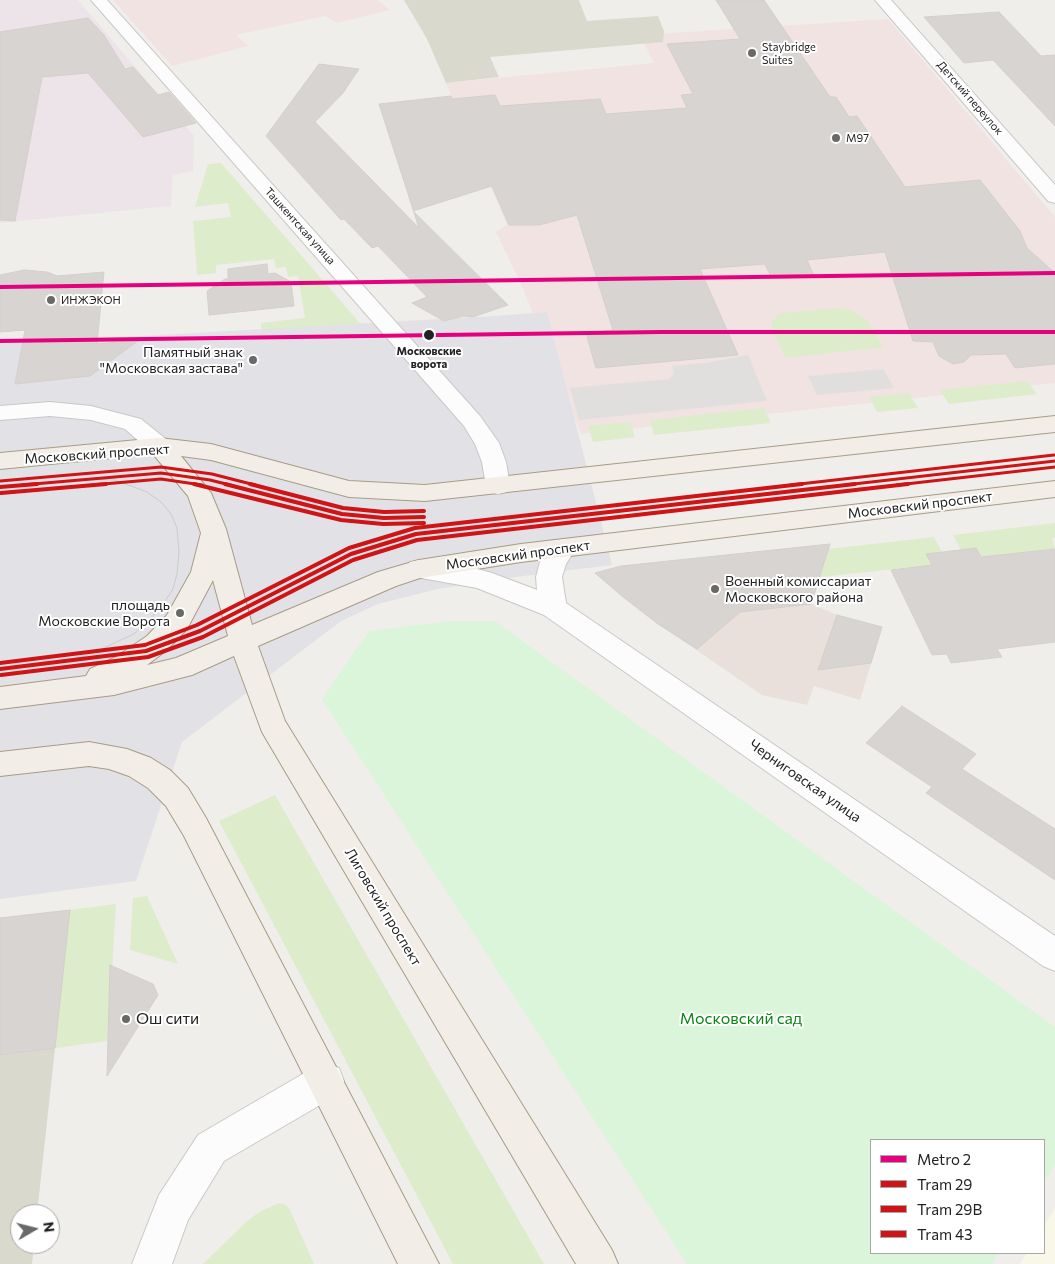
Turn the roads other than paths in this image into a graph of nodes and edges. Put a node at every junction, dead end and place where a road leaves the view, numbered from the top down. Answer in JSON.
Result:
{"nodes":[{"id":1,"x":99,"y":0,"type":"edge"},
{"id":2,"x":883,"y":0,"type":"edge"},
{"id":3,"x":1055,"y":198,"type":"edge"},
{"id":4,"x":0,"y":413,"type":"edge"},
{"id":5,"x":1055,"y":424,"type":"edge"},
{"id":6,"x":159,"y":446,"type":"junction"},
{"id":7,"x":0,"y":462,"type":"edge"},
{"id":8,"x":498,"y":486,"type":"junction"},
{"id":9,"x":1055,"y":489,"type":"edge"},
{"id":10,"x":213,"y":530,"type":"junction"},
{"id":11,"x":562,"y":548,"type":"junction"},
{"id":12,"x":419,"y":569,"type":"junction"},
{"id":13,"x":554,"y":608,"type":"junction"},
{"id":14,"x":243,"y":642,"type":"junction"},
{"id":15,"x":43,"y":693,"type":"junction"},
{"id":16,"x":0,"y":698,"type":"edge"},
{"id":17,"x":0,"y":764,"type":"edge"},
{"id":18,"x":1055,"y":955,"type":"edge"},
{"id":19,"x":326,"y":1081,"type":"junction"},
{"id":20,"x":152,"y":1264,"type":"edge"},
{"id":21,"x":419,"y":1264,"type":"edge"},
{"id":22,"x":598,"y":1264,"type":"edge"}],
"edges":[{"from":1,"to":8,"type":"street","name":"Ташкентская улица"},
{"from":2,"to":3,"type":"street","name":"Детский переулок"},
{"from":4,"to":6,"type":"street"},
{"from":5,"to":8,"type":"main road","name":"Московский проспект"},
{"from":6,"to":7,"type":"main road","name":"Московский проспект"},
{"from":6,"to":8,"type":"main road","name":"Московский проспект"},
{"from":6,"to":10,"type":"main road"},
{"from":9,"to":11,"type":"main road","name":"Московский проспект"},
{"from":10,"to":14,"type":"main road","name":"Лиговский проспект"},
{"from":10,"to":15,"type":"main road"},
{"from":11,"to":12,"type":"main road","name":"Московский проспект"},
{"from":11,"to":13,"type":"street"},
{"from":12,"to":13,"type":"street","name":"Черниговская улица"},
{"from":12,"to":14,"type":"main road","name":"Московский проспект"},
{"from":13,"to":18,"type":"street","name":"Черниговская улица"},
{"from":14,"to":15,"type":"main road","name":"Московский проспект"},
{"from":14,"to":22,"type":"main road","name":"Лиговский проспект"},
{"from":15,"to":16,"type":"main road","name":"Московский проспект"},
{"from":17,"to":19,"type":"main road"},
{"from":19,"to":20,"type":"street"},
{"from":19,"to":21,"type":"main road"}]}
